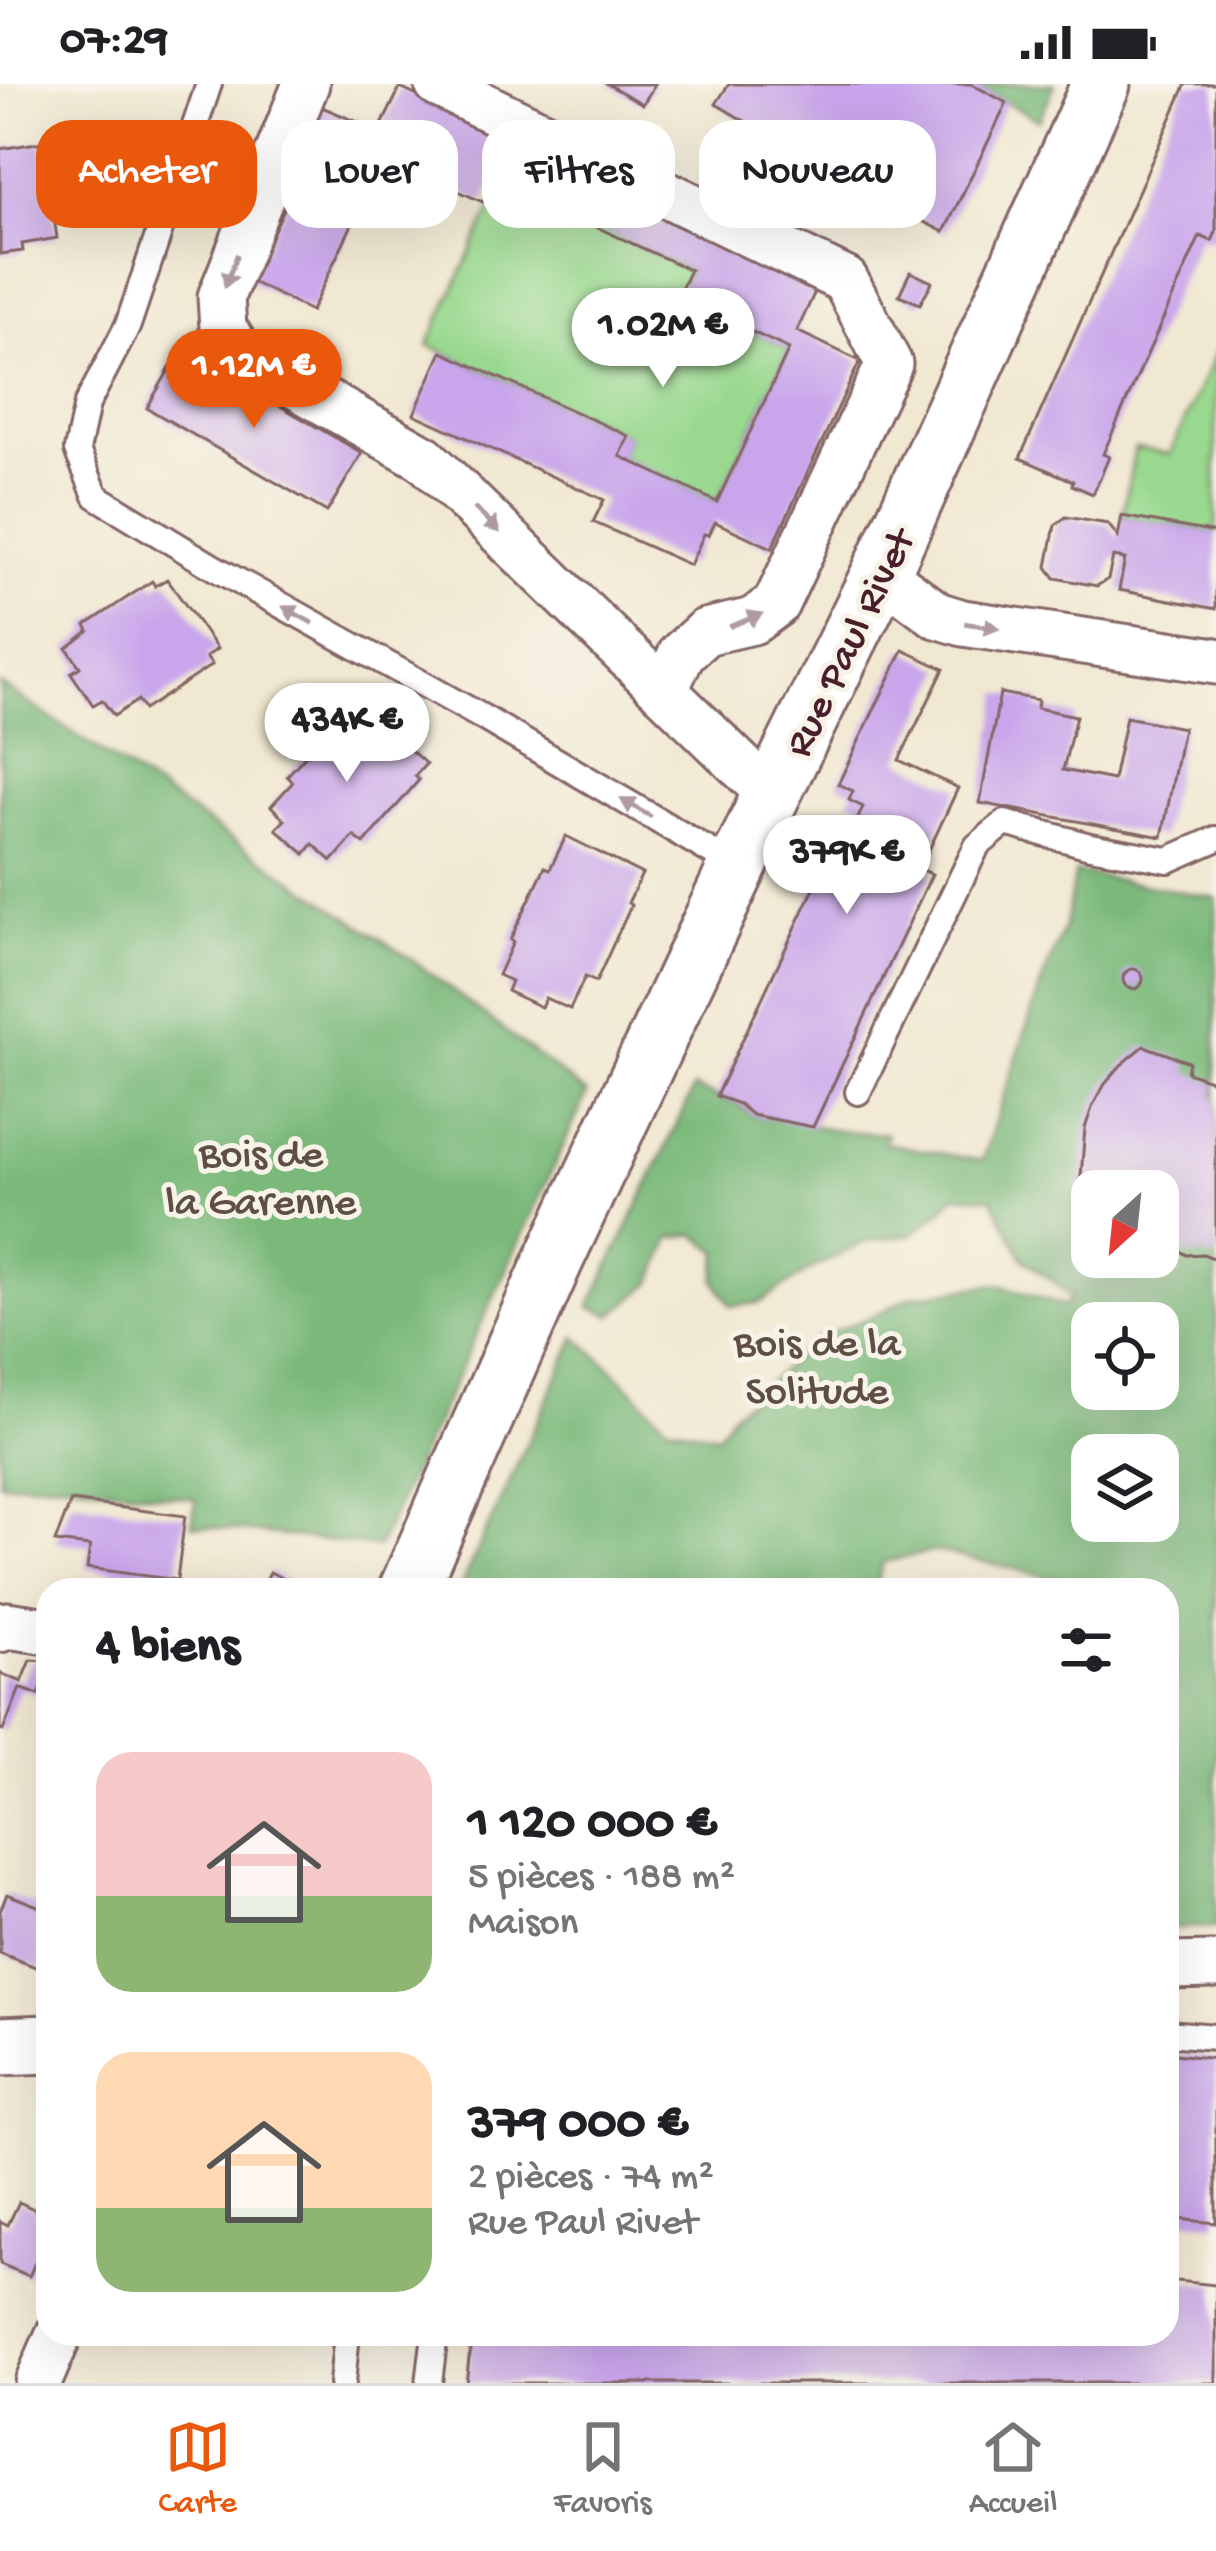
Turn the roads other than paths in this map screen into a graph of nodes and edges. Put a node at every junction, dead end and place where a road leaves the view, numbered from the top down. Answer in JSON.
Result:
{"nodes":[{"id":1,"x":209,"y":84,"type":"edge"},
{"id":2,"x":306,"y":84,"type":"edge"},
{"id":3,"x":438,"y":84,"type":"edge"},
{"id":4,"x":1101,"y":84,"type":"edge"},
{"id":5,"x":881,"y":573,"type":"junction"},
{"id":6,"x":1216,"y":661,"type":"edge"},
{"id":7,"x":664,"y":692,"type":"junction"},
{"id":8,"x":771,"y":795,"type":"junction"},
{"id":9,"x":1216,"y":839,"type":"edge"},
{"id":10,"x":737,"y":867,"type":"junction"},
{"id":11,"x":858,"y":1092,"type":"dead end"},
{"id":12,"x":413,"y":1578,"type":"edge"},
{"id":13,"x":0,"y":1629,"type":"edge"},
{"id":14,"x":36,"y":1629,"type":"edge"},
{"id":15,"x":1216,"y":1965,"type":"edge"},
{"id":16,"x":1179,"y":1966,"type":"edge"},
{"id":17,"x":1179,"y":2034,"type":"edge"},
{"id":18,"x":1216,"y":2037,"type":"edge"},
{"id":19,"x":36,"y":2044,"type":"edge"},
{"id":20,"x":0,"y":2046,"type":"edge"},
{"id":21,"x":54,"y":2346,"type":"edge"},
{"id":22,"x":345,"y":2346,"type":"edge"},
{"id":23,"x":434,"y":2346,"type":"edge"},
{"id":24,"x":38,"y":2383,"type":"edge"},
{"id":25,"x":342,"y":2383,"type":"edge"},
{"id":26,"x":429,"y":2383,"type":"edge"}],
"edges":[{"from":10,"to":1,"type":"lane","one_way":true},
{"from":2,"to":7,"type":"street","one_way":true},
{"from":7,"to":3,"type":"street","one_way":true},
{"from":4,"to":5,"type":"street","name":"Rue Paul Rivet"},
{"from":5,"to":6,"type":"street","one_way":true},
{"from":5,"to":8,"type":"street","name":"Rue Paul Rivet"},
{"from":7,"to":8,"type":"street"},
{"from":8,"to":10,"type":"street","name":"Rue Paul Rivet"},
{"from":9,"to":11,"type":"lane"},
{"from":10,"to":12,"type":"street","name":"Rue Paul Rivet"},
{"from":13,"to":14,"type":"street"},
{"from":15,"to":16,"type":"street"},
{"from":17,"to":18,"type":"lane"},
{"from":19,"to":20,"type":"street"},
{"from":21,"to":24,"type":"street"},
{"from":22,"to":25,"type":"lane"},
{"from":23,"to":26,"type":"lane"}]}
